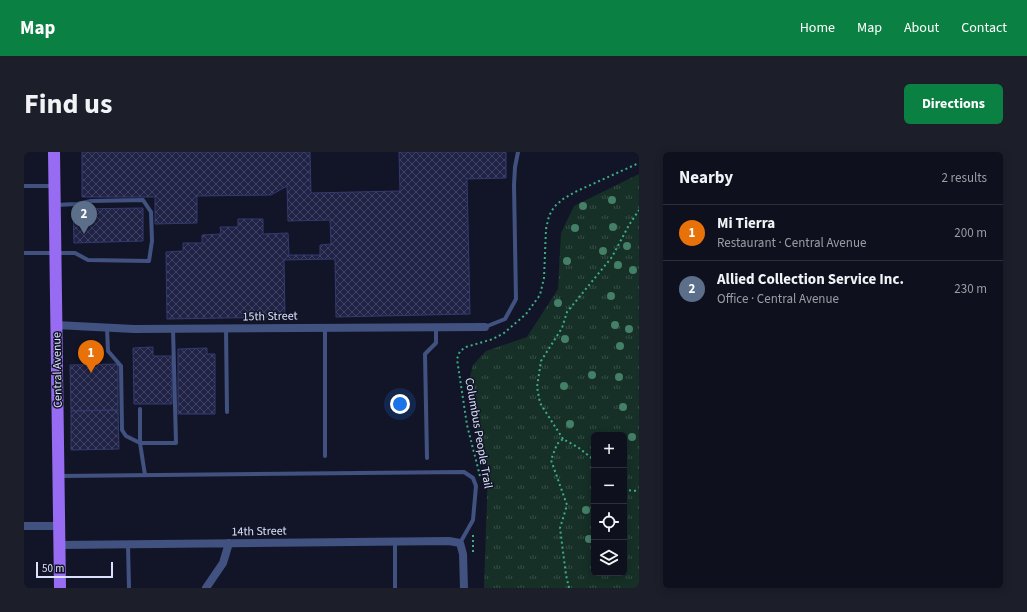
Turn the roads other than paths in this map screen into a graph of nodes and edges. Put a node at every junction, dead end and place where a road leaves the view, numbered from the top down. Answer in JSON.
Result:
{"nodes":[{"id":1,"x":54,"y":152,"type":"edge"},
{"id":2,"x":518,"y":152,"type":"edge"},
{"id":3,"x":24,"y":186,"type":"edge"},
{"id":4,"x":54,"y":186,"type":"junction"},
{"id":5,"x":55,"y":205,"type":"junction"},
{"id":6,"x":24,"y":253,"type":"edge"},
{"id":7,"x":55,"y":253,"type":"junction"},
{"id":8,"x":56,"y":325,"type":"junction"},
{"id":9,"x":436,"y":327,"type":"junction"},
{"id":10,"x":485,"y":327,"type":"joint"},
{"id":11,"x":107,"y":328,"type":"junction"},
{"id":12,"x":325,"y":328,"type":"junction"},
{"id":13,"x":173,"y":329,"type":"junction"},
{"id":14,"x":226,"y":329,"type":"junction"},
{"id":15,"x":140,"y":409,"type":"dead end"},
{"id":16,"x":227,"y":412,"type":"dead end"},
{"id":17,"x":140,"y":443,"type":"junction"},
{"id":18,"x":325,"y":456,"type":"dead end"},
{"id":19,"x":427,"y":458,"type":"dead end"},
{"id":20,"x":58,"y":476,"type":"junction"},
{"id":21,"x":145,"y":476,"type":"junction"},
{"id":22,"x":24,"y":526,"type":"edge"},
{"id":23,"x":59,"y":526,"type":"junction"},
{"id":24,"x":395,"y":542,"type":"junction"},
{"id":25,"x":229,"y":543,"type":"junction"},
{"id":26,"x":460,"y":543,"type":"junction"},
{"id":27,"x":128,"y":544,"type":"junction"},
{"id":28,"x":59,"y":545,"type":"junction"},
{"id":29,"x":60,"y":588,"type":"edge"},
{"id":30,"x":129,"y":588,"type":"edge"},
{"id":31,"x":206,"y":588,"type":"edge"},
{"id":32,"x":395,"y":588,"type":"edge"},
{"id":33,"x":464,"y":588,"type":"edge"}],
"edges":[{"from":1,"to":4,"type":"main road","name":"Central Avenue"},
{"from":2,"to":10,"type":"lane"},
{"from":3,"to":4,"type":"lane"},
{"from":4,"to":5,"type":"main road","name":"Central Avenue"},
{"from":5,"to":7,"type":"main road","name":"Central Avenue"},
{"from":5,"to":7,"type":"lane"},
{"from":6,"to":7,"type":"lane"},
{"from":7,"to":8,"type":"main road","name":"Central Avenue"},
{"from":8,"to":11,"type":"street","name":"15th Street"},
{"from":8,"to":20,"type":"main road","name":"Central Avenue"},
{"from":9,"to":10,"type":"street","name":"15th Street"},
{"from":9,"to":12,"type":"street","name":"15th Street"},
{"from":9,"to":19,"type":"lane"},
{"from":11,"to":13,"type":"street","name":"15th Street"},
{"from":11,"to":17,"type":"lane"},
{"from":12,"to":14,"type":"street","name":"15th Street"},
{"from":12,"to":18,"type":"lane"},
{"from":13,"to":14,"type":"street","name":"15th Street"},
{"from":13,"to":17,"type":"lane"},
{"from":14,"to":16,"type":"lane"},
{"from":15,"to":17,"type":"lane"},
{"from":17,"to":21,"type":"lane"},
{"from":20,"to":21,"type":"lane"},
{"from":20,"to":23,"type":"main road","name":"Central Avenue"},
{"from":21,"to":26,"type":"lane"},
{"from":22,"to":23,"type":"street"},
{"from":23,"to":28,"type":"main road","name":"Central Avenue"},
{"from":24,"to":25,"type":"street","name":"14th Street"},
{"from":24,"to":26,"type":"street","name":"14th Street"},
{"from":24,"to":32,"type":"lane"},
{"from":25,"to":27,"type":"street","name":"14th Street"},
{"from":25,"to":31,"type":"street"},
{"from":26,"to":33,"type":"street"},
{"from":27,"to":28,"type":"street","name":"14th Street"},
{"from":27,"to":30,"type":"lane"},
{"from":28,"to":29,"type":"main road","name":"Central Avenue"}]}
